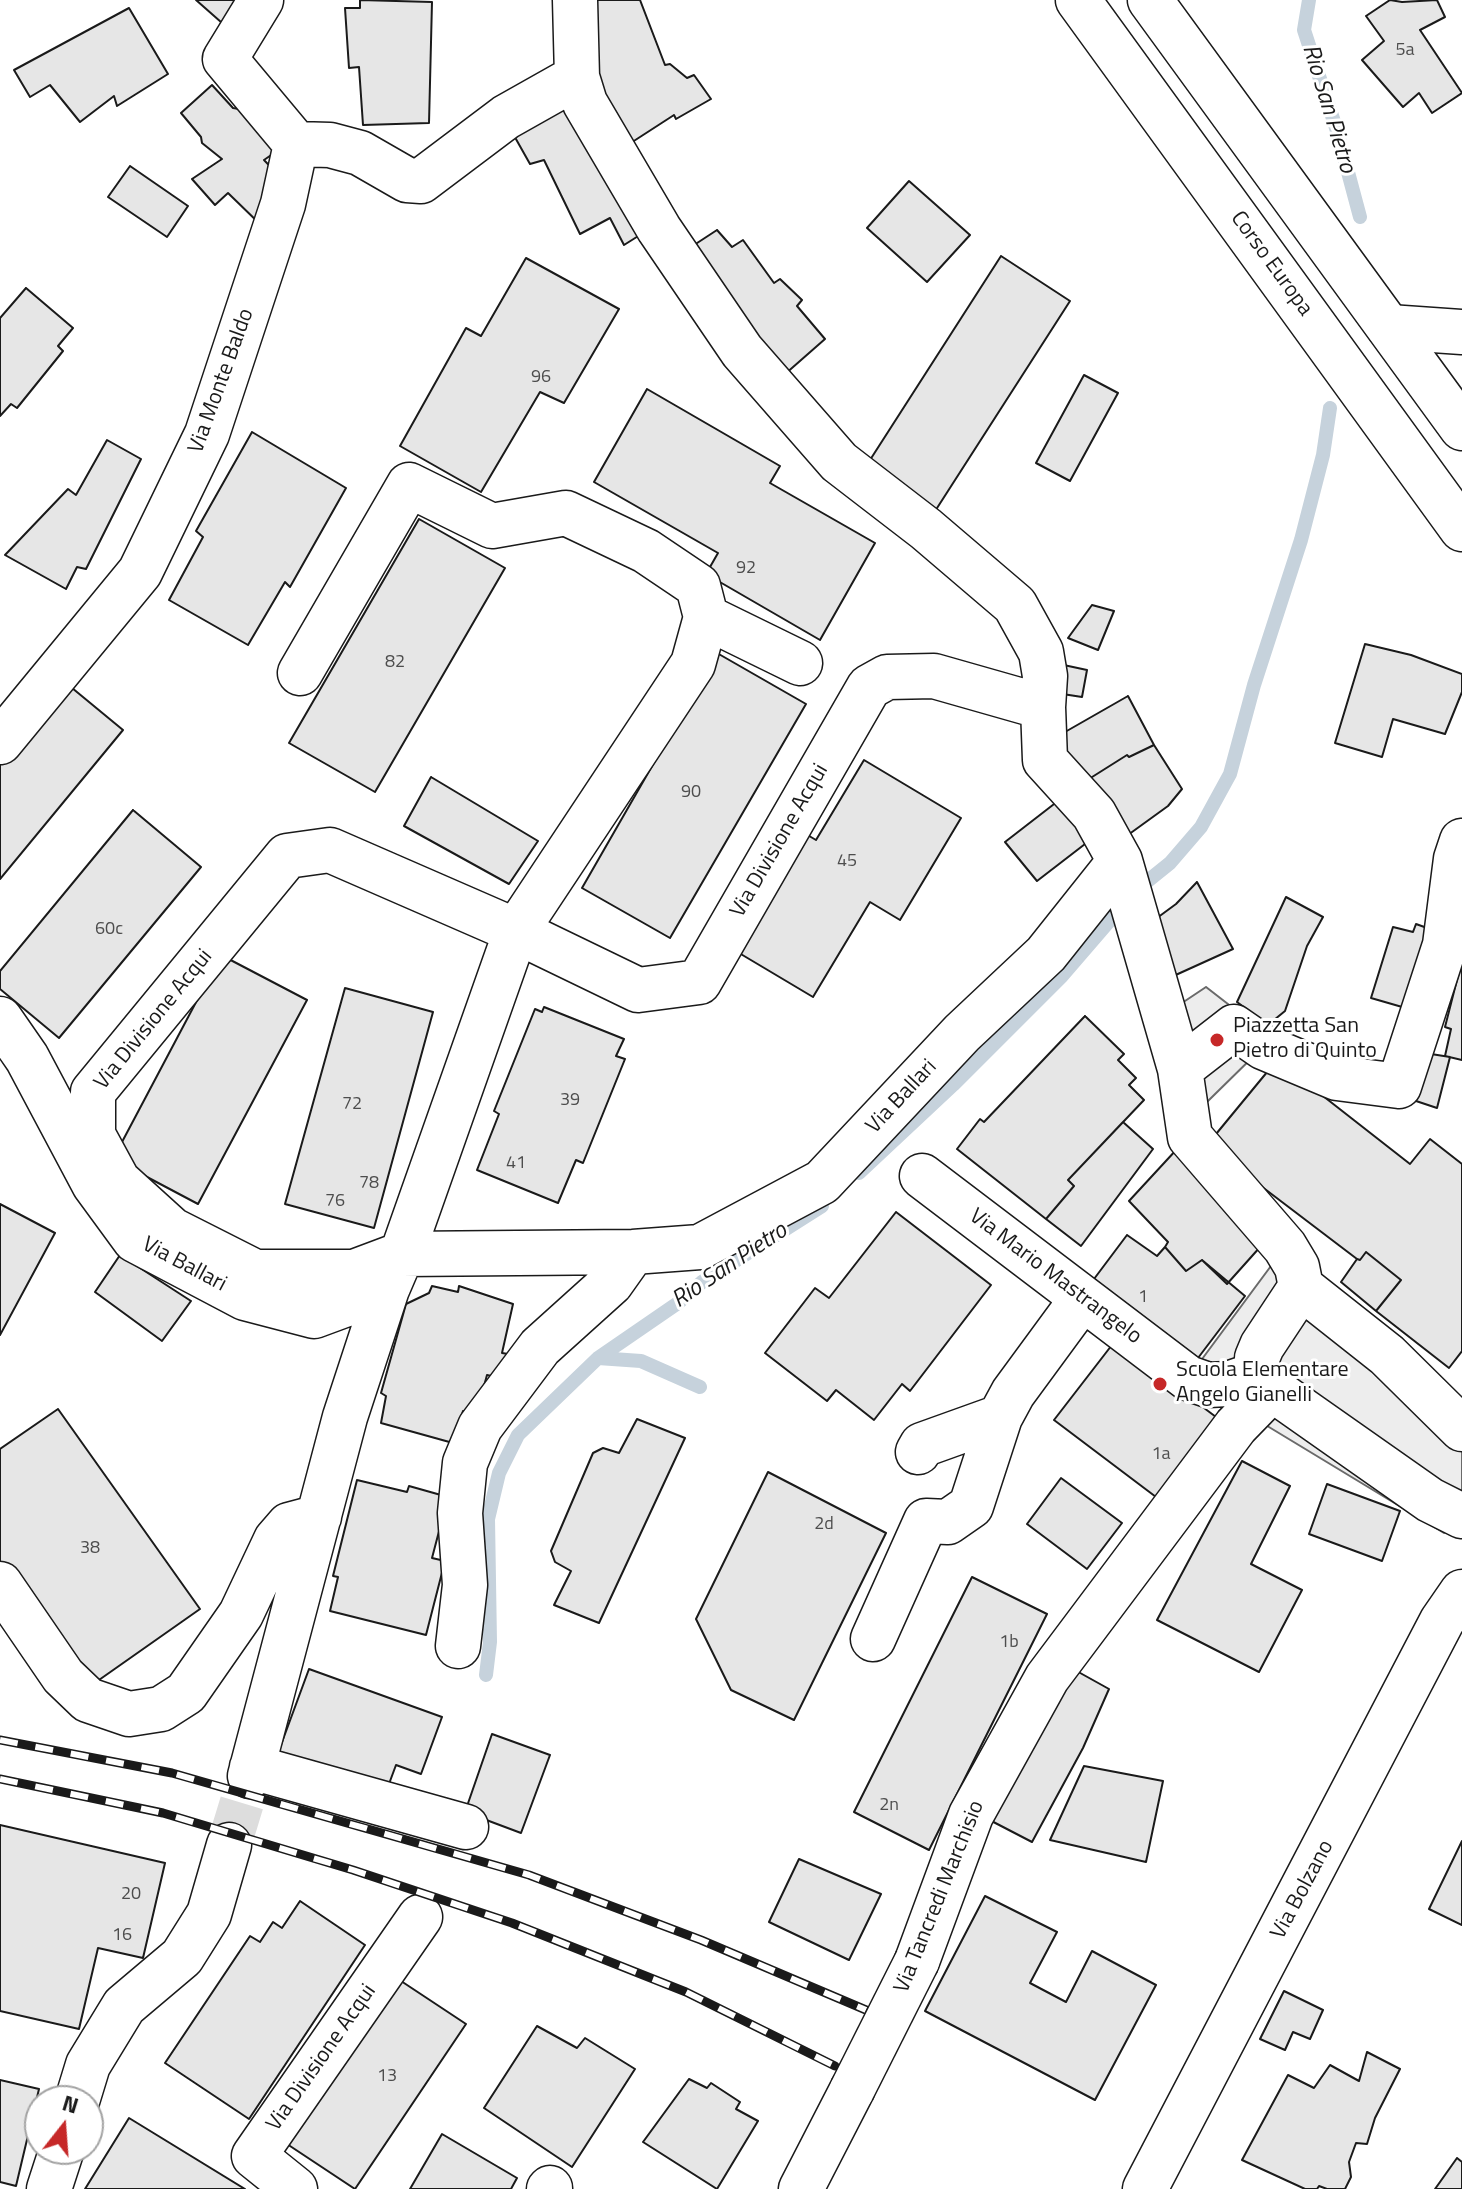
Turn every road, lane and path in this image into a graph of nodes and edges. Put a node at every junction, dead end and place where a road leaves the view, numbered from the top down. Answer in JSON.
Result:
{"nodes":[{"id":1,"x":261,"y":0,"type":"edge"},
{"id":2,"x":575,"y":0,"type":"edge"},
{"id":3,"x":1078,"y":0,"type":"edge"},
{"id":4,"x":1150,"y":0,"type":"edge"},
{"id":5,"x":577,"y":77,"type":"junction"},
{"id":6,"x":296,"y":144,"type":"junction"},
{"id":7,"x":1389,"y":327,"type":"junction"},
{"id":8,"x":1462,"y":332,"type":"edge"},
{"id":9,"x":1462,"y":428,"type":"edge"},
{"id":10,"x":1462,"y":529,"type":"edge"},
{"id":11,"x":706,"y":617,"type":"junction"},
{"id":12,"x":800,"y":663,"type":"dead end"},
{"id":13,"x":300,"y":673,"type":"dead end"},
{"id":14,"x":1043,"y":707,"type":"junction"},
{"id":15,"x":0,"y":742,"type":"edge"},
{"id":16,"x":1462,"y":841,"type":"edge"},
{"id":17,"x":1120,"y":861,"type":"junction"},
{"id":18,"x":516,"y":931,"type":"junction"},
{"id":19,"x":0,"y":1019,"type":"edge"},
{"id":20,"x":1180,"y":1069,"type":"junction"},
{"id":21,"x":922,"y":1176,"type":"dead end"},
{"id":22,"x":633,"y":1252,"type":"junction"},
{"id":23,"x":394,"y":1272,"type":"junction"},
{"id":24,"x":1301,"y":1287,"type":"junction"},
{"id":25,"x":1082,"y":1299,"type":"junction"},
{"id":26,"x":1264,"y":1382,"type":"junction"},
{"id":27,"x":1000,"y":1417,"type":"junction"},
{"id":28,"x":1462,"y":1429,"type":"edge"},
{"id":29,"x":918,"y":1452,"type":"dead end"},
{"id":30,"x":1462,"y":1516,"type":"edge"},
{"id":31,"x":319,"y":1517,"type":"junction"},
{"id":32,"x":0,"y":1584,"type":"edge"},
{"id":33,"x":1462,"y":1592,"type":"edge"},
{"id":34,"x":873,"y":1639,"type":"dead end"},
{"id":35,"x":458,"y":1646,"type":"dead end"},
{"id":36,"x":466,"y":1827,"type":"dead end"},
{"id":37,"x":229,"y":1845,"type":"tunnel mouth"},
{"id":38,"x":420,"y":1917,"type":"dead end"},
{"id":39,"x":82,"y":2085,"type":"edge"},
{"id":40,"x":57,"y":2165,"type":"edge"},
{"id":41,"x":49,"y":2189,"type":"edge"},
{"id":42,"x":295,"y":2189,"type":"edge"},
{"id":43,"x":801,"y":2189,"type":"edge"},
{"id":44,"x":1145,"y":2189,"type":"edge"}],
"edges":[{"from":1,"to":6,"type":"street"},
{"from":2,"to":5,"type":"street"},
{"from":3,"to":10,"type":"street","name":"Corso Europa"},
{"from":4,"to":7,"type":"street"},
{"from":5,"to":6,"type":"street"},
{"from":5,"to":14,"type":"street"},
{"from":6,"to":15,"type":"street","name":"Via Monte Baldo"},
{"from":7,"to":8,"type":"street"},
{"from":7,"to":9,"type":"street"},
{"from":11,"to":12,"type":"street"},
{"from":11,"to":13,"type":"street"},
{"from":11,"to":18,"type":"street"},
{"from":14,"to":17,"type":"street"},
{"from":14,"to":18,"type":"street","name":"Via Divisione Acqui"},
{"from":16,"to":20,"type":"street"},
{"from":17,"to":20,"type":"street"},
{"from":17,"to":22,"type":"street","name":"Via Ballari"},
{"from":18,"to":23,"type":"street"},
{"from":18,"to":23,"type":"street","name":"Via Divisione Acqui"},
{"from":19,"to":23,"type":"street","name":"Via Ballari"},
{"from":20,"to":24,"type":"street"},
{"from":21,"to":25,"type":"street","name":"Via Mario Mastrangelo"},
{"from":22,"to":23,"type":"street","name":"Via Ballari"},
{"from":22,"to":35,"type":"street"},
{"from":23,"to":31,"type":"street"},
{"from":24,"to":26,"type":"street"},
{"from":24,"to":28,"type":"street"},
{"from":25,"to":26,"type":"street","name":"Via Mario Mastrangelo"},
{"from":25,"to":27,"type":"street"},
{"from":26,"to":30,"type":"street"},
{"from":26,"to":43,"type":"street","name":"Via Tancredi Marchisio","bridge":true},
{"from":27,"to":29,"type":"street"},
{"from":27,"to":34,"type":"street"},
{"from":31,"to":32,"type":"street"},
{"from":31,"to":36,"type":"street"},
{"from":33,"to":44,"type":"street","name":"Via Bolzano"},
{"from":37,"to":39,"type":"street"},
{"from":38,"to":42,"type":"street","name":"Via Divisione Acqui"},
{"from":40,"to":41,"type":"street"}]}
